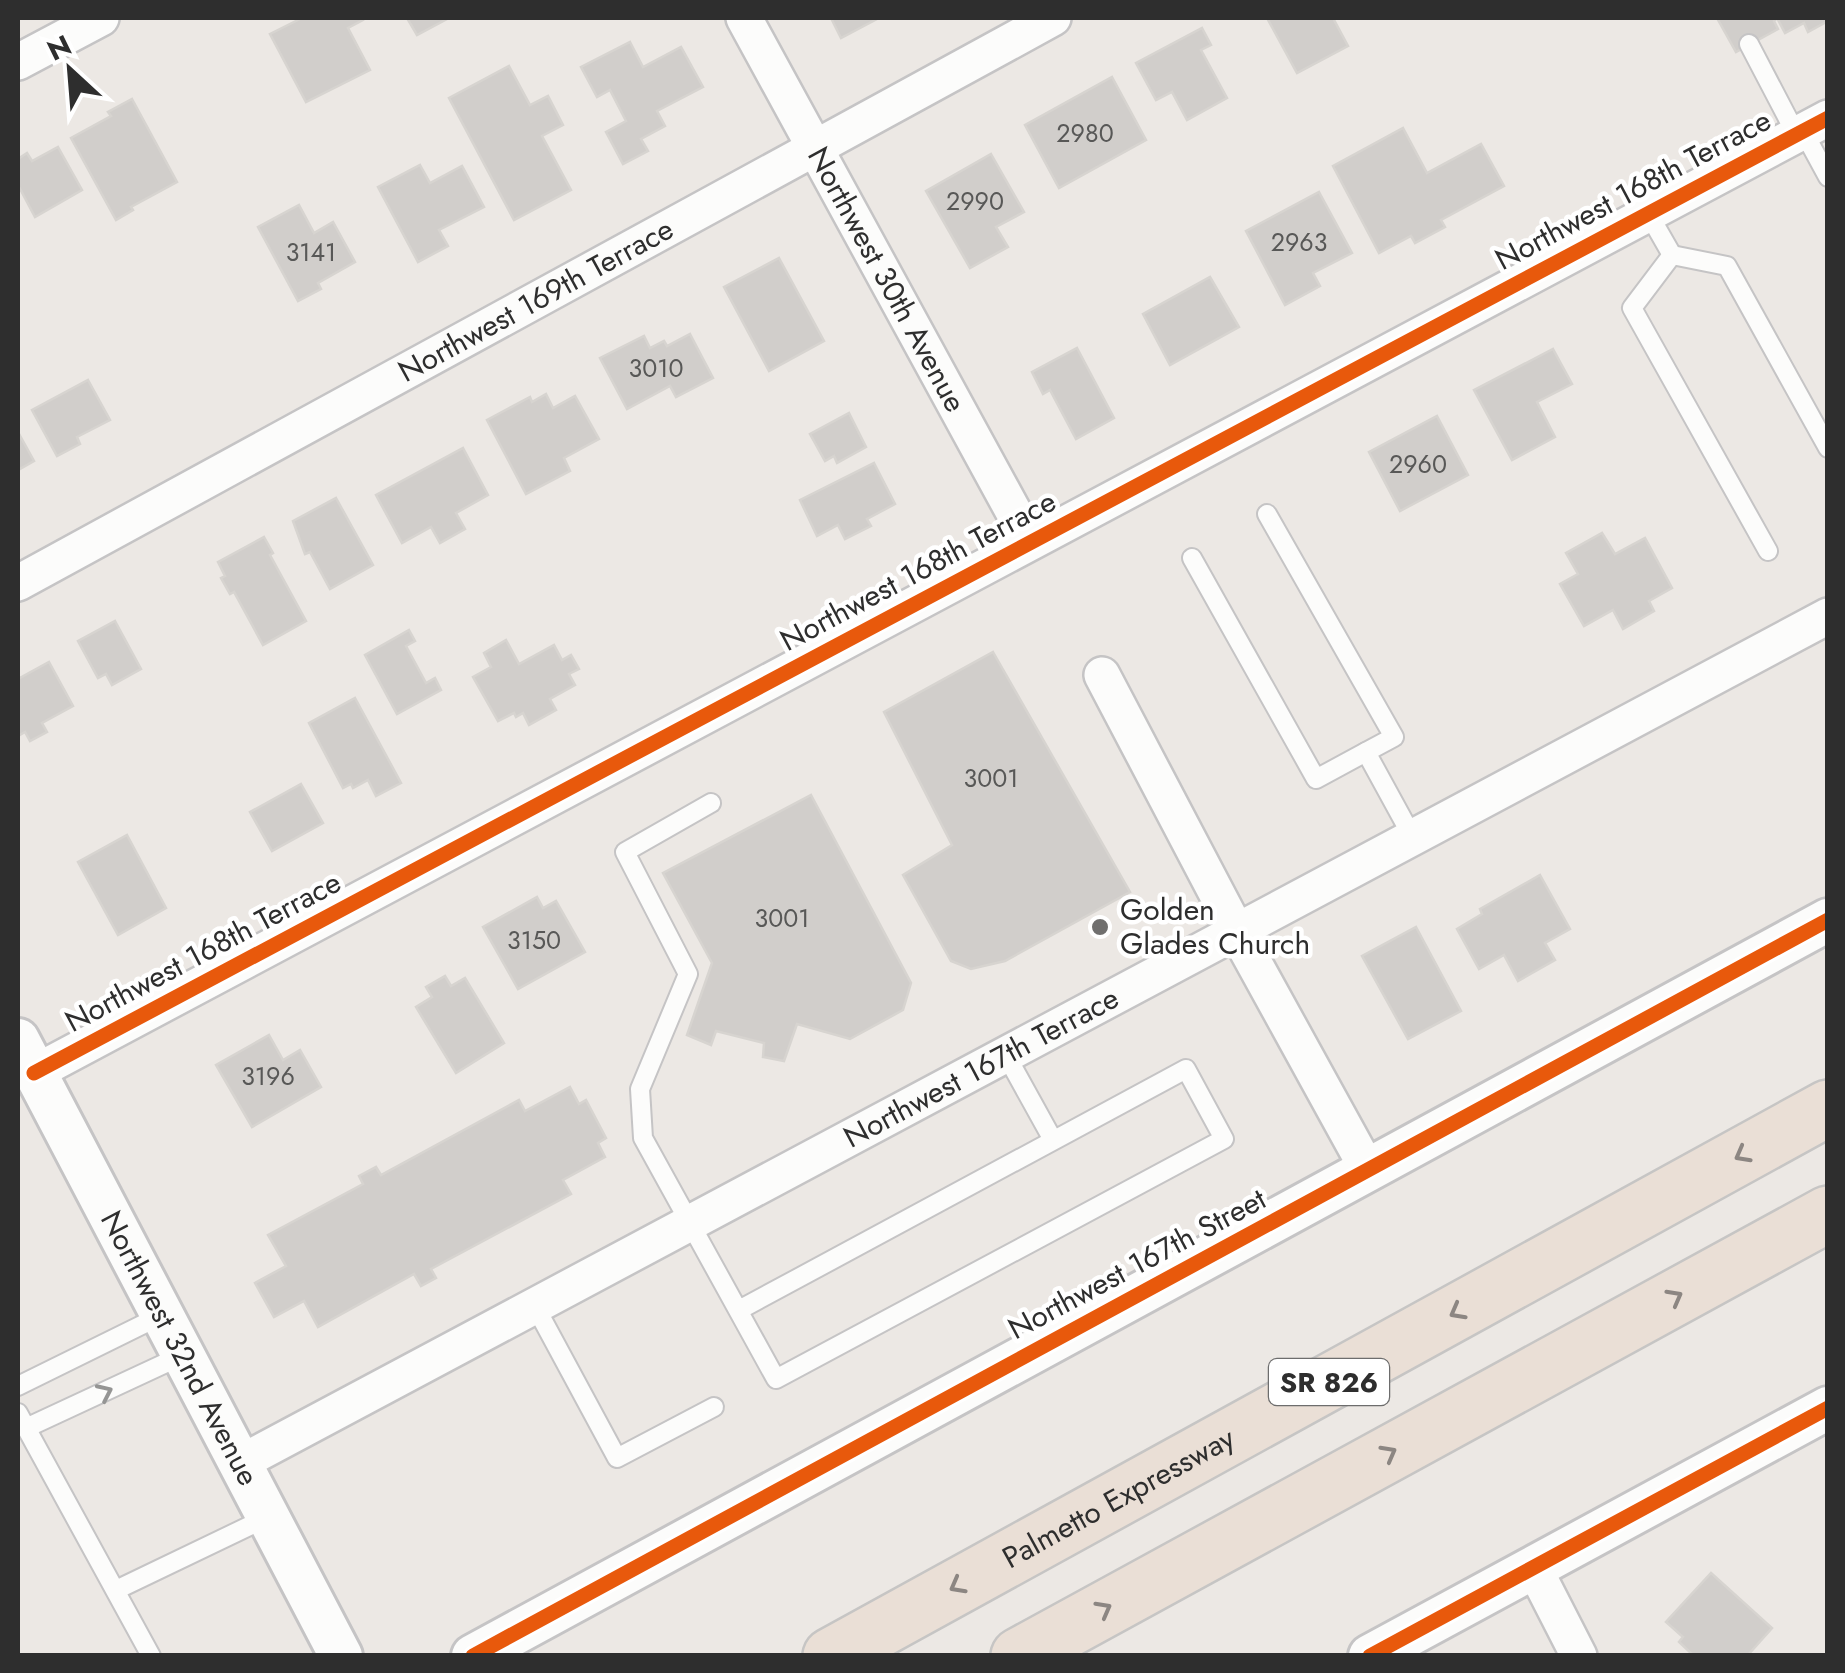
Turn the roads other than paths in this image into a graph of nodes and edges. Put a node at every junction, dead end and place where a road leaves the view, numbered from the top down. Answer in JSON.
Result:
{"nodes":[{"id":1,"x":101,"y":18,"type":"edge"},
{"id":2,"x":744,"y":18,"type":"edge"},
{"id":3,"x":1053,"y":18,"type":"edge"},
{"id":4,"x":1750,"y":44,"type":"dead end"},
{"id":5,"x":18,"y":62,"type":"edge"},
{"id":6,"x":1809,"y":128,"type":"edge"},
{"id":7,"x":812,"y":148,"type":"junction"},
{"id":8,"x":1827,"y":177,"type":"edge"},
{"id":9,"x":1648,"y":213,"type":"junction"},
{"id":10,"x":1672,"y":255,"type":"junction"},
{"id":11,"x":1828,"y":448,"type":"edge"},
{"id":12,"x":1267,"y":514,"type":"dead end"},
{"id":13,"x":1030,"y":542,"type":"junction"},
{"id":14,"x":1768,"y":551,"type":"dead end"},
{"id":15,"x":1192,"y":558,"type":"dead end"},
{"id":16,"x":18,"y":583,"type":"edge"},
{"id":17,"x":1828,"y":616,"type":"edge"},
{"id":18,"x":1102,"y":675,"type":"dead end"},
{"id":19,"x":1366,"y":752,"type":"junction"},
{"id":20,"x":712,"y":804,"type":"dead end"},
{"id":21,"x":1414,"y":838,"type":"junction"},
{"id":22,"x":1828,"y":920,"type":"edge"},
{"id":23,"x":1237,"y":932,"type":"junction"},
{"id":24,"x":1006,"y":1055,"type":"junction"},
{"id":25,"x":26,"y":1056,"type":"edge"},
{"id":26,"x":1828,"y":1108,"type":"edge"},
{"id":27,"x":1053,"y":1140,"type":"junction"},
{"id":28,"x":1368,"y":1170,"type":"junction"},
{"id":29,"x":1828,"y":1214,"type":"edge"},
{"id":30,"x":692,"y":1222,"type":"junction"},
{"id":31,"x":535,"y":1306,"type":"junction"},
{"id":32,"x":739,"y":1310,"type":"junction"},
{"id":33,"x":162,"y":1315,"type":"junction"},
{"id":34,"x":184,"y":1355,"type":"junction"},
{"id":35,"x":18,"y":1386,"type":"edge"},
{"id":36,"x":714,"y":1407,"type":"dead end"},
{"id":37,"x":1828,"y":1408,"type":"edge"},
{"id":38,"x":22,"y":1420,"type":"edge"},
{"id":39,"x":240,"y":1463,"type":"junction"},
{"id":40,"x":268,"y":1517,"type":"junction"},
{"id":41,"x":1534,"y":1568,"type":"junction"},
{"id":42,"x":116,"y":1590,"type":"junction"},
{"id":43,"x":151,"y":1656,"type":"edge"},
{"id":44,"x":341,"y":1656,"type":"edge"},
{"id":45,"x":473,"y":1656,"type":"edge"},
{"id":46,"x":831,"y":1656,"type":"edge"},
{"id":47,"x":1019,"y":1656,"type":"edge"},
{"id":48,"x":1370,"y":1656,"type":"edge"},
{"id":49,"x":1579,"y":1656,"type":"edge"}],
"edges":[{"from":1,"to":5,"type":"street"},
{"from":2,"to":7,"type":"street","name":"Northwest 30th Avenue"},
{"from":3,"to":7,"type":"street","name":"Northwest 169th Terrace"},
{"from":4,"to":6,"type":"lane"},
{"from":6,"to":8,"type":"lane"},
{"from":6,"to":9,"type":"street","name":"Northwest 168th Terrace"},
{"from":7,"to":13,"type":"street","name":"Northwest 30th Avenue"},
{"from":7,"to":16,"type":"street","name":"Northwest 169th Terrace"},
{"from":9,"to":10,"type":"lane"},
{"from":9,"to":13,"type":"street","name":"Northwest 168th Terrace"},
{"from":10,"to":11,"type":"lane"},
{"from":10,"to":14,"type":"lane"},
{"from":12,"to":19,"type":"lane"},
{"from":13,"to":25,"type":"street","name":"Northwest 168th Terrace"},
{"from":15,"to":19,"type":"lane"},
{"from":17,"to":21,"type":"street","name":"Northwest 167th Terrace"},
{"from":18,"to":23,"type":"street"},
{"from":19,"to":21,"type":"lane"},
{"from":20,"to":30,"type":"lane"},
{"from":21,"to":23,"type":"street","name":"Northwest 167th Terrace"},
{"from":22,"to":28,"type":"street","name":"Northwest 167th Street"},
{"from":23,"to":24,"type":"street","name":"Northwest 167th Terrace"},
{"from":23,"to":28,"type":"street"},
{"from":24,"to":27,"type":"lane"},
{"from":24,"to":30,"type":"street","name":"Northwest 167th Terrace"},
{"from":25,"to":33,"type":"street","name":"Northwest 32nd Avenue"},
{"from":26,"to":46,"type":"highway","name":"Palmetto Expressway","number":"SR 826","one_way":true},
{"from":27,"to":32,"type":"lane"},
{"from":27,"to":32,"type":"lane"},
{"from":28,"to":45,"type":"street","name":"Northwest 167th Street"},
{"from":47,"to":29,"type":"highway","number":"SR 826","one_way":true},
{"from":30,"to":31,"type":"street","name":"Northwest 167th Terrace"},
{"from":30,"to":32,"type":"lane"},
{"from":31,"to":36,"type":"lane"},
{"from":31,"to":39,"type":"street","name":"Northwest 167th Terrace"},
{"from":33,"to":34,"type":"street","name":"Northwest 32nd Avenue"},
{"from":33,"to":35,"type":"lane"},
{"from":38,"to":34,"type":"lane","one_way":true},
{"from":34,"to":39,"type":"street","name":"Northwest 32nd Avenue"},
{"from":37,"to":41,"type":"street"},
{"from":38,"to":42,"type":"lane"},
{"from":39,"to":40,"type":"street","name":"Northwest 32nd Avenue"},
{"from":40,"to":42,"type":"lane"},
{"from":40,"to":44,"type":"street","name":"Northwest 32nd Avenue"},
{"from":41,"to":48,"type":"street"},
{"from":41,"to":49,"type":"street"},
{"from":42,"to":43,"type":"lane"}]}
